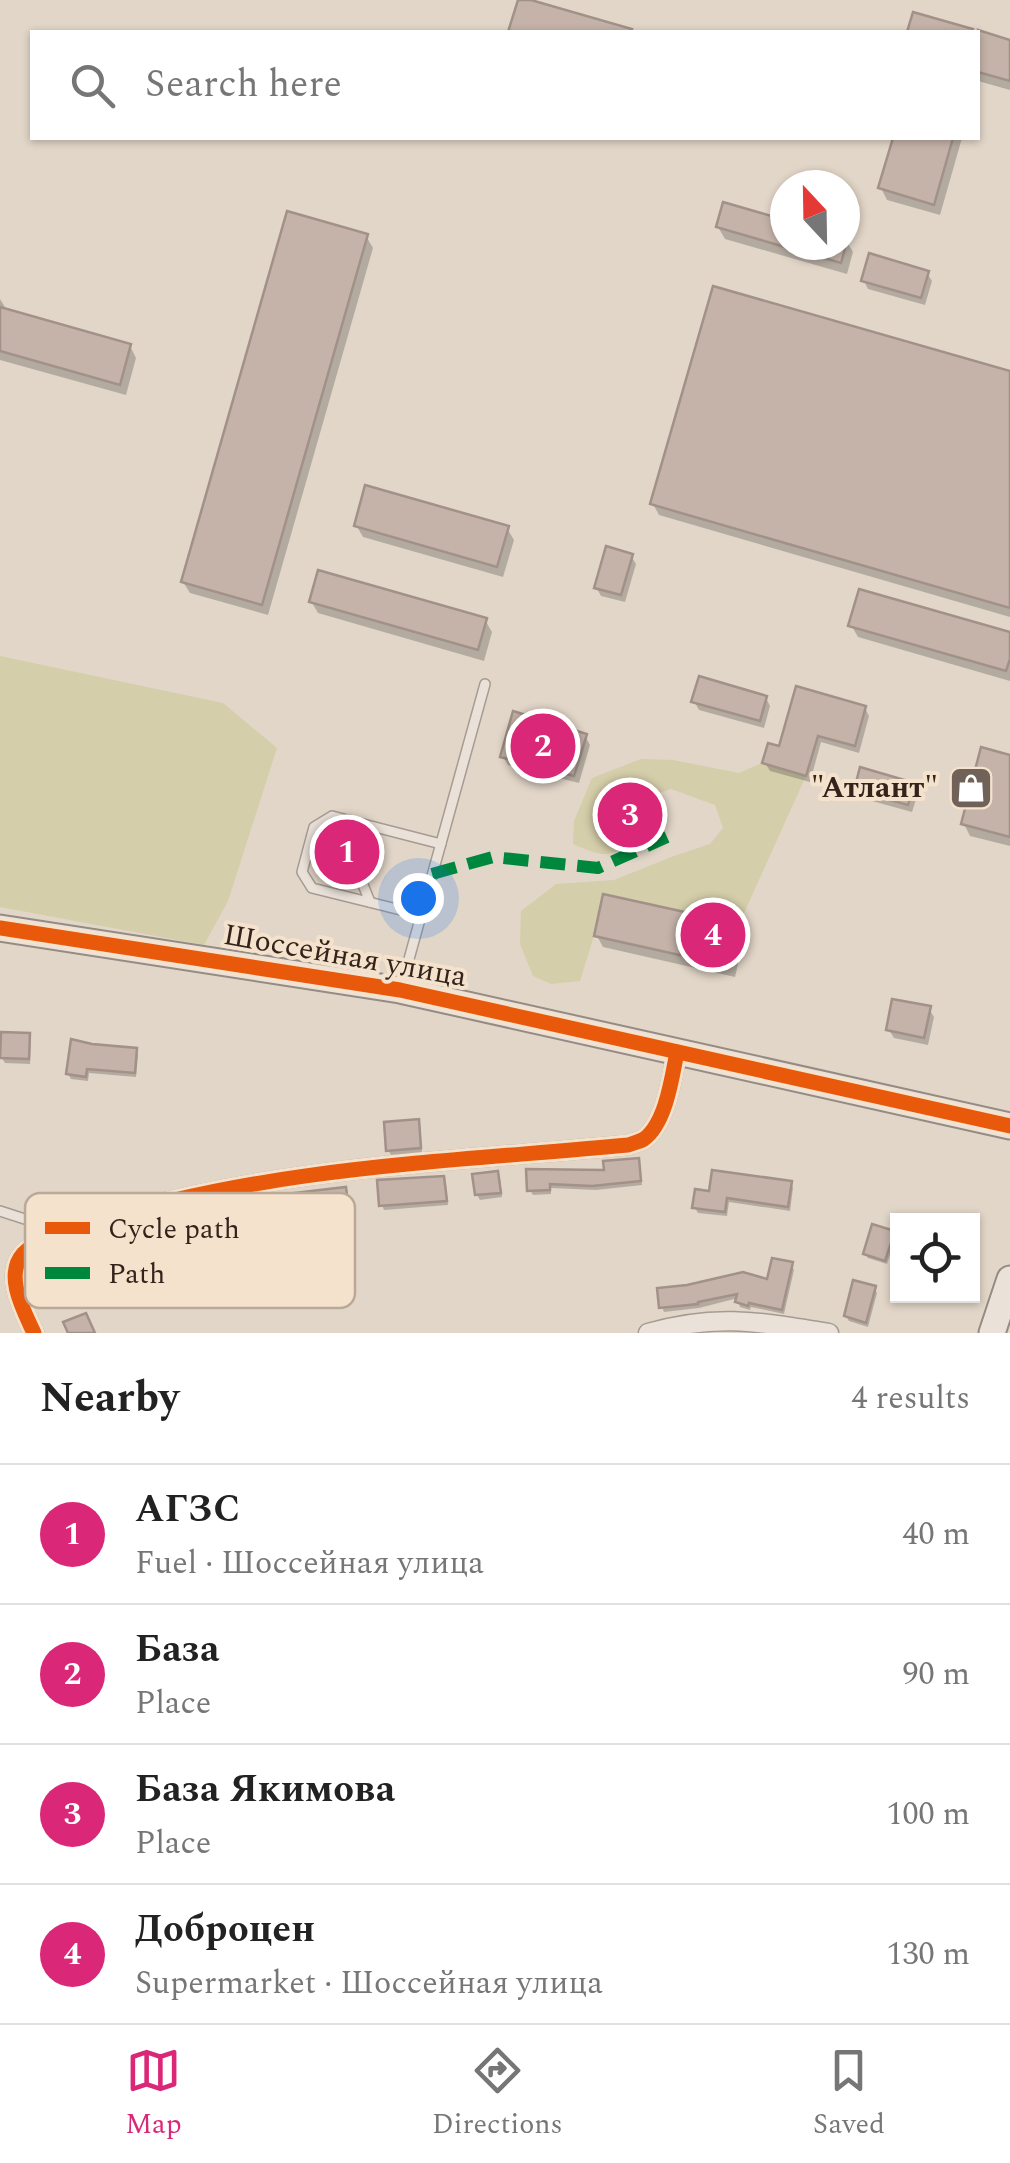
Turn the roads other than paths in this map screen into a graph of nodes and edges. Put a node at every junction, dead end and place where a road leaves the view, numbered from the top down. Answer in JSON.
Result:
{"nodes":[{"id":1,"x":485,"y":684,"type":"dead end"},
{"id":2,"x":441,"y":844,"type":"junction"},
{"id":3,"x":308,"y":851,"type":"junction"},
{"id":4,"x":370,"y":902,"type":"junction"},
{"id":5,"x":421,"y":915,"type":"junction"},
{"id":6,"x":0,"y":928,"type":"edge"},
{"id":7,"x":400,"y":990,"type":"junction"},
{"id":8,"x":677,"y":1052,"type":"junction"},
{"id":9,"x":1010,"y":1126,"type":"edge"},
{"id":10,"x":203,"y":1193,"type":"edge"},
{"id":11,"x":0,"y":1211,"type":"edge"},
{"id":12,"x":25,"y":1219,"type":"edge"},
{"id":13,"x":25,"y":1253,"type":"edge"},
{"id":14,"x":1010,"y":1279,"type":"edge"},
{"id":15,"x":999,"y":1327,"type":"edge"},
{"id":16,"x":34,"y":1333,"type":"edge"},
{"id":17,"x":648,"y":1333,"type":"edge"},
{"id":18,"x":829,"y":1333,"type":"edge"}],
"edges":[{"from":1,"to":2,"type":"lane"},
{"from":2,"to":3,"type":"lane"},
{"from":2,"to":5,"type":"lane"},
{"from":3,"to":4,"type":"lane"},
{"from":3,"to":4,"type":"lane"},
{"from":4,"to":5,"type":"lane"},
{"from":5,"to":7,"type":"lane"},
{"from":6,"to":7,"type":"street","name":"Шоссейная улица"},
{"from":7,"to":8,"type":"street","name":"Шоссейная улица"},
{"from":8,"to":9,"type":"street","name":"Шоссейная улица"},
{"from":8,"to":10,"type":"street"},
{"from":11,"to":12,"type":"lane"},
{"from":13,"to":16,"type":"street"},
{"from":14,"to":15,"type":"street"},
{"from":17,"to":18,"type":"street"}]}
